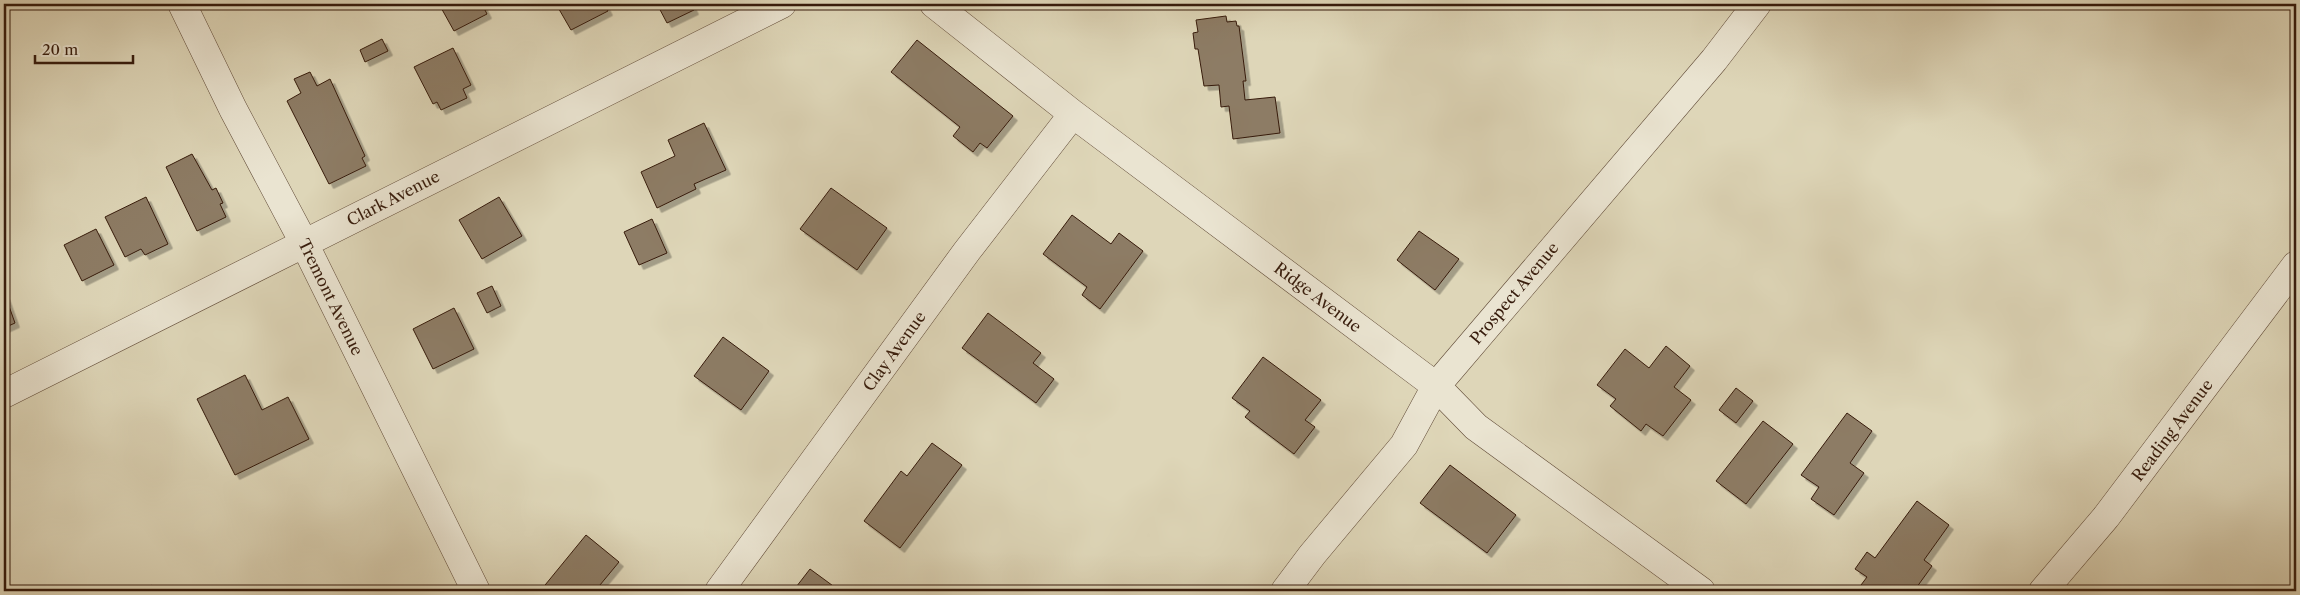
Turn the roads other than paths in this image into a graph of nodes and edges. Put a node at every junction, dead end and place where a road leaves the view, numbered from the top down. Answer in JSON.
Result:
{"nodes":[{"id":1,"x":182,"y":4,"type":"edge"},
{"id":2,"x":782,"y":4,"type":"edge"},
{"id":3,"x":934,"y":4,"type":"edge"},
{"id":4,"x":1757,"y":4,"type":"edge"},
{"id":5,"x":1073,"y":114,"type":"junction"},
{"id":6,"x":304,"y":242,"type":"junction"},
{"id":7,"x":2296,"y":265,"type":"edge"},
{"id":8,"x":1436,"y":386,"type":"junction"},
{"id":9,"x":4,"y":394,"type":"edge"},
{"id":10,"x":476,"y":591,"type":"edge"},
{"id":11,"x":719,"y":591,"type":"edge"},
{"id":12,"x":1285,"y":591,"type":"edge"},
{"id":13,"x":1701,"y":591,"type":"edge"},
{"id":14,"x":2043,"y":591,"type":"edge"}],
"edges":[{"from":1,"to":6,"type":"street","name":"Tremont Avenue"},
{"from":2,"to":6,"type":"street","name":"Clark Avenue"},
{"from":3,"to":5,"type":"street","name":"Ridge Avenue"},
{"from":4,"to":8,"type":"street","name":"Prospect Avenue"},
{"from":5,"to":8,"type":"street","name":"Ridge Avenue"},
{"from":5,"to":11,"type":"street","name":"Clay Avenue"},
{"from":6,"to":9,"type":"street","name":"Clark Avenue"},
{"from":6,"to":10,"type":"street","name":"Tremont Avenue"},
{"from":7,"to":14,"type":"street","name":"Reading Avenue"},
{"from":8,"to":12,"type":"street","name":"Prospect Avenue"},
{"from":8,"to":13,"type":"street","name":"Ridge Avenue"}]}
